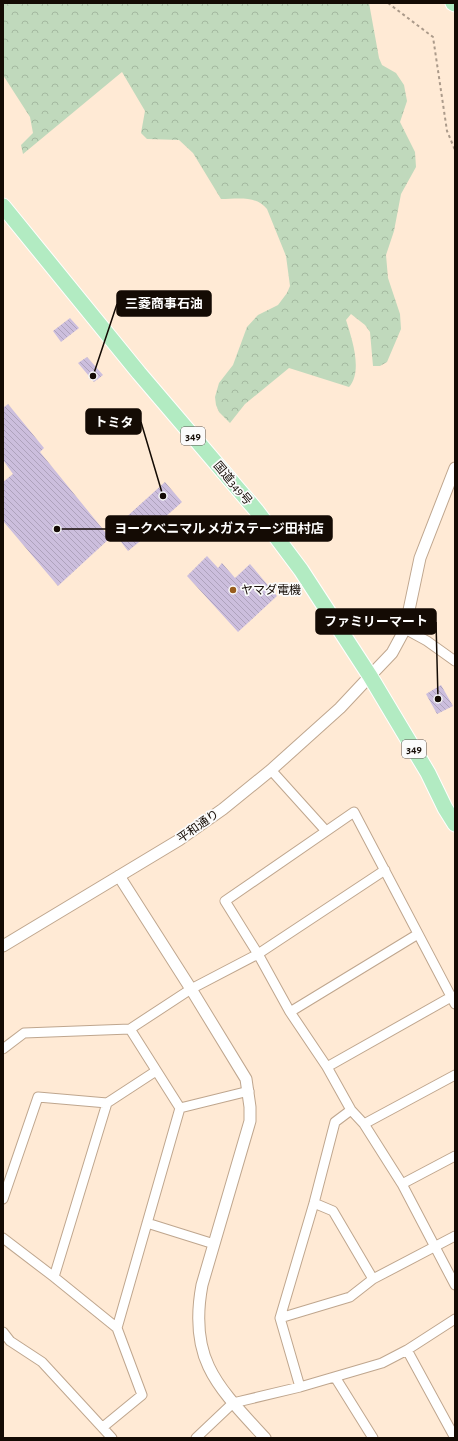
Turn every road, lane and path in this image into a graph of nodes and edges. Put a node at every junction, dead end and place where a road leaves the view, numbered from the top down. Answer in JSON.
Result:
{"nodes":[{"id":1,"x":388,"y":3,"type":"edge"},
{"id":2,"x":455,"y":150,"type":"edge"},
{"id":3,"x":3,"y":206,"type":"edge"},
{"id":4,"x":455,"y":468,"type":"edge"},
{"id":5,"x":405,"y":629,"type":"junction"},
{"id":6,"x":455,"y":662,"type":"edge"},
{"id":7,"x":370,"y":676,"type":"junction"},
{"id":8,"x":271,"y":770,"type":"junction"},
{"id":9,"x":455,"y":824,"type":"edge"},
{"id":10,"x":326,"y":831,"type":"junction"},
{"id":11,"x":385,"y":870,"type":"junction"},
{"id":12,"x":119,"y":876,"type":"junction"},
{"id":13,"x":418,"y":934,"type":"junction"},
{"id":14,"x":3,"y":946,"type":"edge"},
{"id":15,"x":258,"y":954,"type":"junction"},
{"id":16,"x":191,"y":988,"type":"junction"},
{"id":17,"x":453,"y":1000,"type":"edge"},
{"id":18,"x":290,"y":1012,"type":"junction"},
{"id":19,"x":130,"y":1030,"type":"junction"},
{"id":20,"x":3,"y":1049,"type":"edge"},
{"id":21,"x":326,"y":1067,"type":"junction"},
{"id":22,"x":156,"y":1071,"type":"junction"},
{"id":23,"x":455,"y":1074,"type":"edge"},
{"id":24,"x":249,"y":1091,"type":"junction"},
{"id":25,"x":107,"y":1103,"type":"junction"},
{"id":26,"x":180,"y":1108,"type":"junction"},
{"id":27,"x":351,"y":1110,"type":"junction"},
{"id":28,"x":364,"y":1124,"type":"junction"},
{"id":29,"x":455,"y":1156,"type":"edge"},
{"id":30,"x":402,"y":1184,"type":"junction"},
{"id":31,"x":3,"y":1199,"type":"edge"},
{"id":32,"x":314,"y":1203,"type":"junction"},
{"id":33,"x":147,"y":1223,"type":"junction"},
{"id":34,"x":455,"y":1236,"type":"edge"},
{"id":35,"x":3,"y":1238,"type":"edge"},
{"id":36,"x":214,"y":1244,"type":"junction"},
{"id":37,"x":434,"y":1247,"type":"junction"},
{"id":38,"x":54,"y":1277,"type":"junction"},
{"id":39,"x":373,"y":1280,"type":"junction"},
{"id":40,"x":455,"y":1285,"type":"edge"},
{"id":41,"x":280,"y":1318,"type":"junction"},
{"id":42,"x":455,"y":1319,"type":"edge"},
{"id":43,"x":117,"y":1328,"type":"junction"},
{"id":44,"x":3,"y":1332,"type":"edge"},
{"id":45,"x":407,"y":1350,"type":"junction"},
{"id":46,"x":335,"y":1377,"type":"junction"},
{"id":47,"x":300,"y":1387,"type":"junction"},
{"id":48,"x":233,"y":1403,"type":"junction"},
{"id":49,"x":103,"y":1427,"type":"junction"},
{"id":50,"x":112,"y":1438,"type":"edge"},
{"id":51,"x":196,"y":1438,"type":"edge"},
{"id":52,"x":265,"y":1438,"type":"edge"},
{"id":53,"x":373,"y":1438,"type":"edge"},
{"id":54,"x":455,"y":1438,"type":"edge"}],
"edges":[{"from":1,"to":2,"type":"path"},
{"from":3,"to":7,"type":"highway","name":"国道349号","number":"349"},
{"from":4,"to":5,"type":"street","name":"平和通り"},
{"from":5,"to":6,"type":"street"},
{"from":5,"to":7,"type":"street","name":"平和通り"},
{"from":7,"to":8,"type":"street","name":"平和通り"},
{"from":7,"to":9,"type":"highway","name":"国道349号","number":"349"},
{"from":8,"to":10,"type":"street"},
{"from":8,"to":12,"type":"street","name":"平和通り"},
{"from":10,"to":11,"type":"street"},
{"from":10,"to":15,"type":"street"},
{"from":11,"to":13,"type":"street"},
{"from":11,"to":15,"type":"street"},
{"from":12,"to":14,"type":"street","name":"平和通り"},
{"from":12,"to":16,"type":"street"},
{"from":13,"to":17,"type":"street"},
{"from":13,"to":18,"type":"street"},
{"from":15,"to":16,"type":"street"},
{"from":15,"to":18,"type":"street"},
{"from":16,"to":19,"type":"street"},
{"from":16,"to":24,"type":"street"},
{"from":17,"to":21,"type":"street"},
{"from":18,"to":21,"type":"street"},
{"from":19,"to":20,"type":"street"},
{"from":19,"to":22,"type":"street"},
{"from":21,"to":27,"type":"street"},
{"from":22,"to":25,"type":"street"},
{"from":22,"to":26,"type":"street"},
{"from":23,"to":28,"type":"street"},
{"from":24,"to":26,"type":"street"},
{"from":24,"to":36,"type":"street"},
{"from":25,"to":31,"type":"street"},
{"from":25,"to":38,"type":"street"},
{"from":26,"to":33,"type":"street"},
{"from":27,"to":28,"type":"street"},
{"from":27,"to":32,"type":"street"},
{"from":28,"to":30,"type":"street"},
{"from":29,"to":30,"type":"street"},
{"from":30,"to":37,"type":"street"},
{"from":32,"to":39,"type":"street"},
{"from":32,"to":41,"type":"street"},
{"from":33,"to":36,"type":"street"},
{"from":33,"to":43,"type":"street"},
{"from":34,"to":37,"type":"street"},
{"from":35,"to":38,"type":"street"},
{"from":36,"to":48,"type":"street"},
{"from":37,"to":39,"type":"street"},
{"from":37,"to":40,"type":"street"},
{"from":38,"to":43,"type":"street"},
{"from":39,"to":41,"type":"street"},
{"from":41,"to":47,"type":"street"},
{"from":42,"to":45,"type":"street"},
{"from":43,"to":49,"type":"street"},
{"from":44,"to":49,"type":"street"},
{"from":45,"to":46,"type":"street"},
{"from":45,"to":54,"type":"street"},
{"from":46,"to":47,"type":"street"},
{"from":46,"to":53,"type":"street"},
{"from":47,"to":48,"type":"street"},
{"from":48,"to":51,"type":"street"},
{"from":48,"to":52,"type":"street"},
{"from":49,"to":50,"type":"street"}]}
